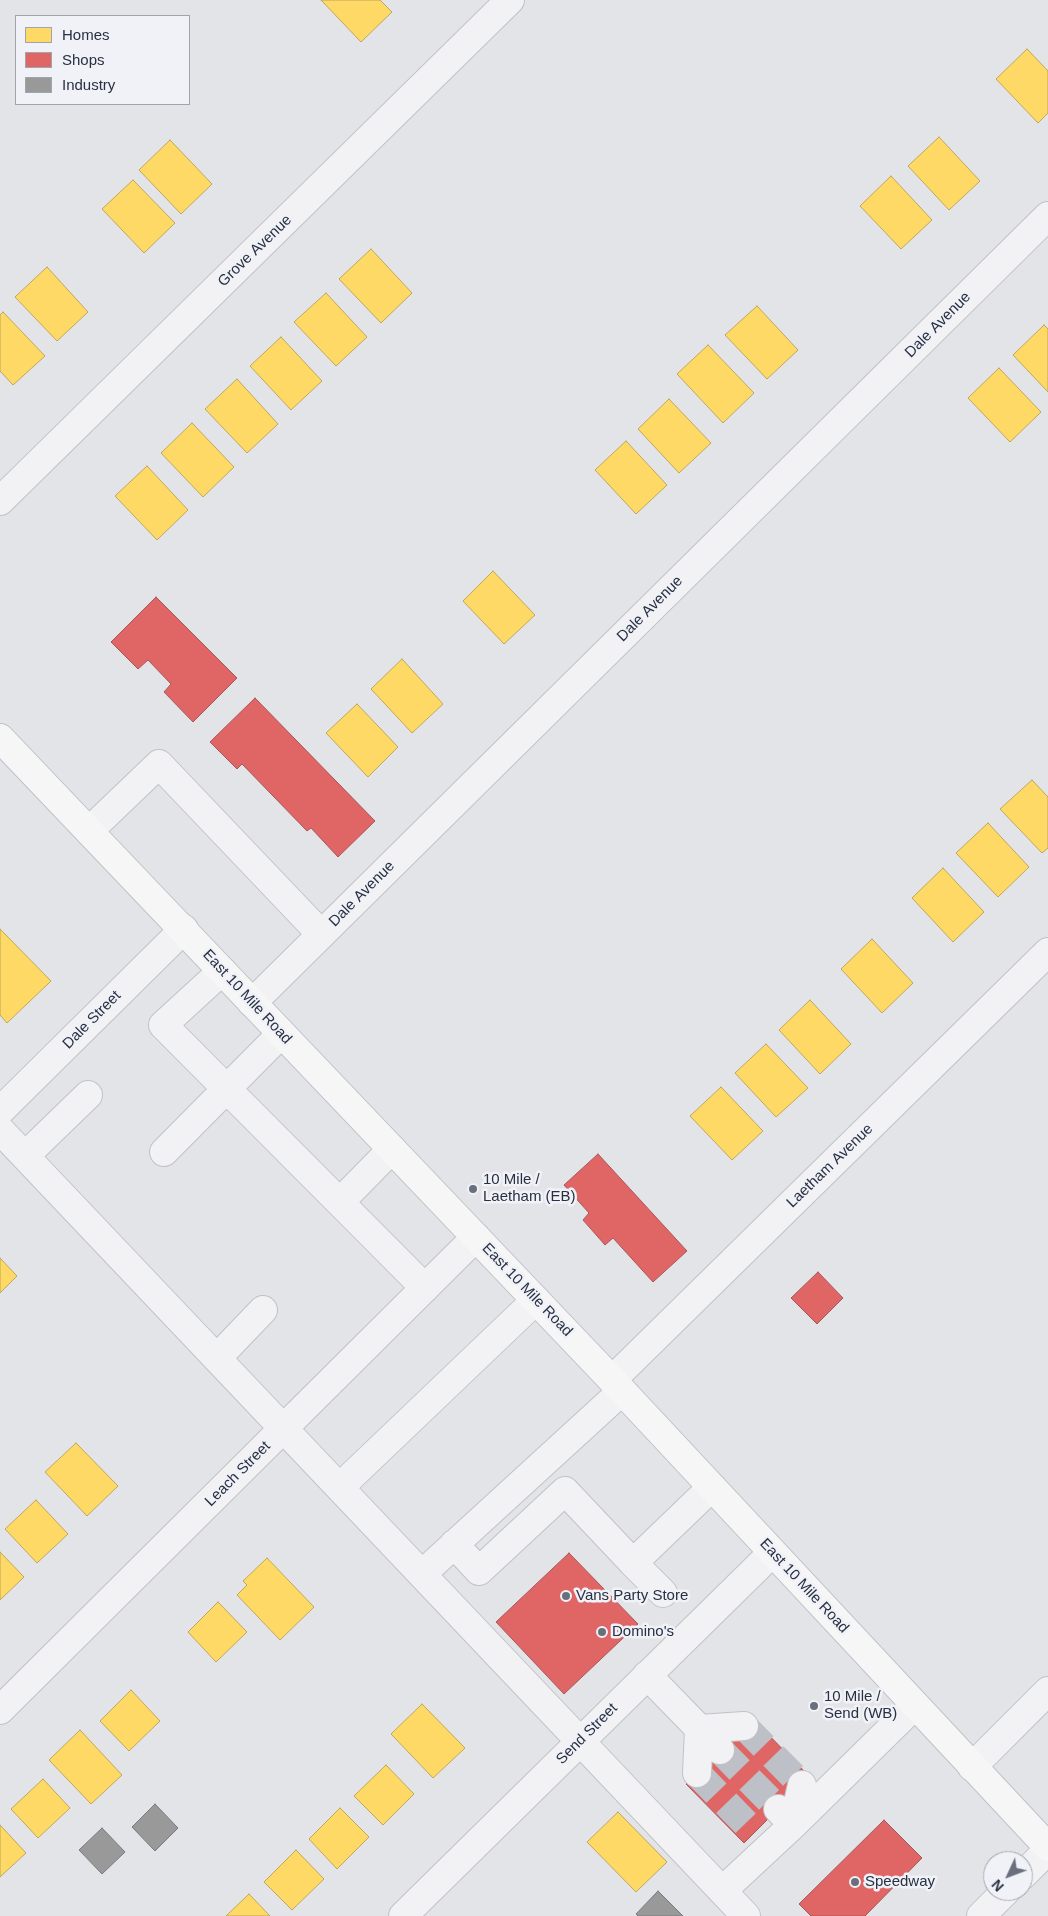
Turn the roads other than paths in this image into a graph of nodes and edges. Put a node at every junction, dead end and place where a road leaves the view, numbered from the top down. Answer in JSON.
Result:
{"nodes":[{"id":1,"x":510,"y":0,"type":"edge"},
{"id":2,"x":1048,"y":216,"type":"edge"},
{"id":3,"x":0,"y":502,"type":"edge"},
{"id":4,"x":0,"y":738,"type":"edge"},
{"id":5,"x":89,"y":831,"type":"junction"},
{"id":6,"x":184,"y":929,"type":"junction"},
{"id":7,"x":321,"y":934,"type":"junction"},
{"id":8,"x":1048,"y":952,"type":"edge"},
{"id":9,"x":222,"y":971,"type":"junction"},
{"id":10,"x":252,"y":1003,"type":"junction"},
{"id":11,"x":281,"y":1034,"type":"junction"},
{"id":12,"x":227,"y":1090,"type":"junction"},
{"id":13,"x":88,"y":1095,"type":"dead end"},
{"id":14,"x":0,"y":1111,"type":"edge"},
{"id":15,"x":0,"y":1130,"type":"edge"},
{"id":16,"x":392,"y":1149,"type":"junction"},
{"id":17,"x":164,"y":1152,"type":"dead end"},
{"id":18,"x":25,"y":1156,"type":"junction"},
{"id":19,"x":340,"y":1202,"type":"junction"},
{"id":20,"x":476,"y":1238,"type":"junction"},
{"id":21,"x":425,"y":1288,"type":"junction"},
{"id":22,"x":536,"y":1300,"type":"junction"},
{"id":23,"x":263,"y":1310,"type":"dead end"},
{"id":24,"x":217,"y":1358,"type":"junction"},
{"id":25,"x":617,"y":1385,"type":"junction"},
{"id":26,"x":284,"y":1428,"type":"junction"},
{"id":27,"x":340,"y":1487,"type":"junction"},
{"id":28,"x":712,"y":1487,"type":"junction"},
{"id":29,"x":454,"y":1544,"type":"junction"},
{"id":30,"x":772,"y":1553,"type":"junction"},
{"id":31,"x":633,"y":1563,"type":"junction"},
{"id":32,"x":422,"y":1574,"type":"junction"},
{"id":33,"x":663,"y":1593,"type":"dead end"},
{"id":34,"x":647,"y":1675,"type":"junction"},
{"id":35,"x":1048,"y":1691,"type":"edge"},
{"id":36,"x":915,"y":1705,"type":"junction"},
{"id":37,"x":0,"y":1710,"type":"edge"},
{"id":38,"x":744,"y":1726,"type":"dead end"},
{"id":39,"x":699,"y":1729,"type":"junction"},
{"id":40,"x":581,"y":1740,"type":"junction"},
{"id":41,"x":720,"y":1750,"type":"tunnel mouth"},
{"id":42,"x":972,"y":1766,"type":"junction"},
{"id":43,"x":697,"y":1773,"type":"dead end"},
{"id":44,"x":802,"y":1785,"type":"dead end"},
{"id":45,"x":785,"y":1817,"type":"junction"},
{"id":46,"x":754,"y":1832,"type":"dead end"},
{"id":47,"x":1048,"y":1849,"type":"edge"},
{"id":48,"x":1033,"y":1865,"type":"edge"},
{"id":49,"x":722,"y":1891,"type":"junction"},
{"id":50,"x":996,"y":1901,"type":"edge"},
{"id":51,"x":403,"y":1916,"type":"edge"},
{"id":52,"x":746,"y":1916,"type":"edge"},
{"id":53,"x":981,"y":1916,"type":"edge"}],
"edges":[{"from":1,"to":3,"type":"street","name":"Grove Avenue"},
{"from":2,"to":7,"type":"street","name":"Dale Avenue"},
{"from":4,"to":5,"type":"main road","name":"East 10 Mile Road"},
{"from":5,"to":6,"type":"main road","name":"East 10 Mile Road"},
{"from":5,"to":7,"type":"street"},
{"from":6,"to":9,"type":"main road","name":"East 10 Mile Road"},
{"from":6,"to":14,"type":"street","name":"Dale Street"},
{"from":7,"to":10,"type":"street","name":"Dale Avenue"},
{"from":8,"to":25,"type":"street","name":"Laetham Avenue"},
{"from":9,"to":10,"type":"main road","name":"East 10 Mile Road"},
{"from":9,"to":12,"type":"street"},
{"from":10,"to":11,"type":"main road","name":"East 10 Mile Road"},
{"from":11,"to":12,"type":"street"},
{"from":11,"to":16,"type":"main road","name":"East 10 Mile Road"},
{"from":12,"to":17,"type":"street"},
{"from":12,"to":19,"type":"street"},
{"from":13,"to":18,"type":"street"},
{"from":15,"to":18,"type":"street"},
{"from":16,"to":19,"type":"street"},
{"from":16,"to":20,"type":"main road","name":"East 10 Mile Road"},
{"from":18,"to":24,"type":"street"},
{"from":19,"to":21,"type":"street"},
{"from":20,"to":21,"type":"street","name":"Leach Street"},
{"from":20,"to":22,"type":"main road","name":"East 10 Mile Road"},
{"from":21,"to":26,"type":"street","name":"Leach Street"},
{"from":22,"to":25,"type":"main road","name":"East 10 Mile Road"},
{"from":22,"to":27,"type":"street"},
{"from":23,"to":24,"type":"street"},
{"from":24,"to":26,"type":"street"},
{"from":25,"to":28,"type":"main road","name":"East 10 Mile Road"},
{"from":25,"to":29,"type":"street","name":"Laetham Avenue"},
{"from":26,"to":27,"type":"street"},
{"from":26,"to":37,"type":"street","name":"Leach Street"},
{"from":27,"to":32,"type":"street"},
{"from":28,"to":30,"type":"main road","name":"East 10 Mile Road"},
{"from":28,"to":31,"type":"street"},
{"from":29,"to":31,"type":"street"},
{"from":29,"to":32,"type":"street","name":"Laetham Avenue"},
{"from":30,"to":34,"type":"street","name":"Send Street"},
{"from":30,"to":36,"type":"main road","name":"East 10 Mile Road"},
{"from":31,"to":33,"type":"street"},
{"from":32,"to":40,"type":"street"},
{"from":34,"to":39,"type":"street"},
{"from":34,"to":40,"type":"street","name":"Send Street"},
{"from":35,"to":42,"type":"street"},
{"from":36,"to":42,"type":"main road","name":"East 10 Mile Road"},
{"from":36,"to":45,"type":"street"},
{"from":38,"to":39,"type":"street"},
{"from":39,"to":41,"type":"street"},
{"from":39,"to":43,"type":"street"},
{"from":40,"to":49,"type":"street"},
{"from":40,"to":51,"type":"street","name":"Send Street"},
{"from":42,"to":47,"type":"main road","name":"East 10 Mile Road"},
{"from":44,"to":45,"type":"street"},
{"from":45,"to":46,"type":"street"},
{"from":45,"to":49,"type":"street"},
{"from":47,"to":48,"type":"street"},
{"from":49,"to":52,"type":"street"},
{"from":50,"to":53,"type":"street"}]}
